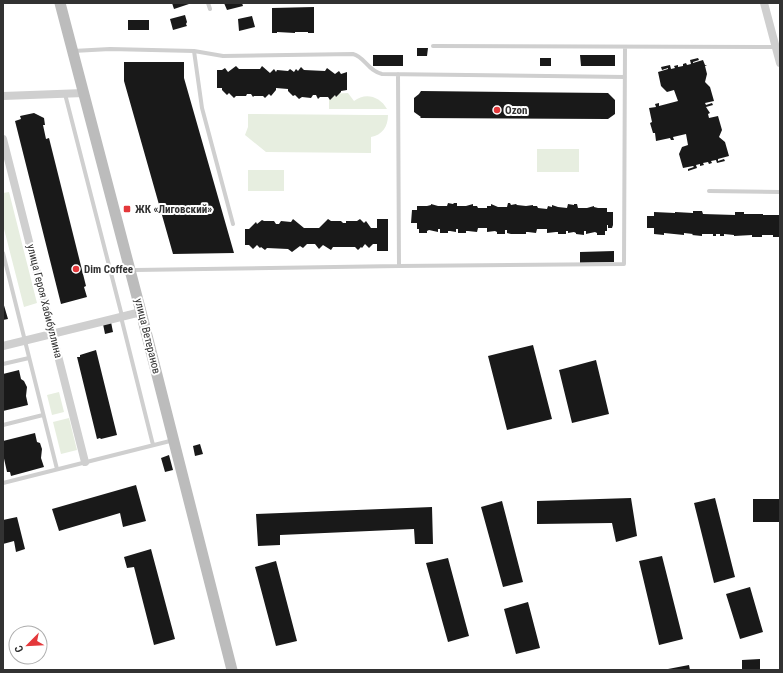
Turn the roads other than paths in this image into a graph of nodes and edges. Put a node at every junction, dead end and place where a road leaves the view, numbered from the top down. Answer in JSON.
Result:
{"nodes":[{"id":1,"x":60,"y":3,"type":"edge"},
{"id":2,"x":64,"y":3,"type":"edge"},
{"id":3,"x":208,"y":3,"type":"edge"},
{"id":4,"x":764,"y":3,"type":"edge"},
{"id":5,"x":210,"y":9,"type":"dead end"},
{"id":6,"x":433,"y":46,"type":"dead end"},
{"id":7,"x":625,"y":46,"type":"junction"},
{"id":8,"x":194,"y":50,"type":"junction"},
{"id":9,"x":778,"y":50,"type":"edge"},
{"id":10,"x":75,"y":51,"type":"junction"},
{"id":11,"x":780,"y":63,"type":"edge"},
{"id":12,"x":398,"y":74,"type":"junction"},
{"id":13,"x":625,"y":77,"type":"junction"},
{"id":14,"x":84,"y":93,"type":"junction"},
{"id":15,"x":65,"y":94,"type":"junction"},
{"id":16,"x":3,"y":96,"type":"edge"},
{"id":17,"x":3,"y":139,"type":"edge"},
{"id":18,"x":709,"y":192,"type":"dead end"},
{"id":19,"x":780,"y":192,"type":"edge"},
{"id":20,"x":233,"y":224,"type":"dead end"},
{"id":21,"x":3,"y":253,"type":"edge"},
{"id":22,"x":5,"y":265,"type":"edge"},
{"id":23,"x":399,"y":266,"type":"junction"},
{"id":24,"x":135,"y":270,"type":"junction"},
{"id":25,"x":141,"y":312,"type":"junction"},
{"id":26,"x":122,"y":316,"type":"junction"},
{"id":27,"x":53,"y":334,"type":"junction"},
{"id":28,"x":25,"y":341,"type":"junction"},
{"id":29,"x":3,"y":346,"type":"edge"},
{"id":30,"x":29,"y":358,"type":"junction"},
{"id":31,"x":3,"y":364,"type":"edge"},
{"id":32,"x":43,"y":415,"type":"junction"},
{"id":33,"x":3,"y":424,"type":"edge"},
{"id":34,"x":176,"y":440,"type":"junction"},
{"id":35,"x":153,"y":445,"type":"junction"},
{"id":36,"x":85,"y":462,"type":"junction"},
{"id":37,"x":57,"y":469,"type":"junction"},
{"id":38,"x":3,"y":483,"type":"edge"},
{"id":39,"x":232,"y":670,"type":"edge"},
{"id":40,"x":236,"y":670,"type":"edge"}],
"edges":[{"from":1,"to":10,"type":"street","name":"улица Ветеранов"},
{"from":2,"to":10,"type":"street","name":"улица Ветеранов"},
{"from":3,"to":5,"type":"lane"},
{"from":4,"to":9,"type":"street"},
{"from":6,"to":7,"type":"lane"},
{"from":7,"to":9,"type":"lane"},
{"from":7,"to":13,"type":"lane"},
{"from":8,"to":10,"type":"lane"},
{"from":8,"to":12,"type":"lane"},
{"from":8,"to":20,"type":"lane"},
{"from":9,"to":11,"type":"street"},
{"from":10,"to":14,"type":"street","name":"улица Ветеранов"},
{"from":10,"to":24,"type":"street","name":"улица Ветеранов"},
{"from":12,"to":13,"type":"lane"},
{"from":12,"to":23,"type":"lane"},
{"from":13,"to":23,"type":"lane"},
{"from":14,"to":15,"type":"street"},
{"from":14,"to":25,"type":"street","name":"улица Ветеранов"},
{"from":15,"to":16,"type":"street"},
{"from":15,"to":26,"type":"lane"},
{"from":17,"to":27,"type":"street","name":"улица Героя Хабибуллина"},
{"from":18,"to":19,"type":"lane"},
{"from":21,"to":22,"type":"lane"},
{"from":22,"to":28,"type":"lane"},
{"from":23,"to":24,"type":"lane"},
{"from":24,"to":34,"type":"street","name":"улица Ветеранов"},
{"from":25,"to":26,"type":"street"},
{"from":25,"to":34,"type":"street","name":"улица Ветеранов"},
{"from":26,"to":27,"type":"street"},
{"from":26,"to":35,"type":"lane"},
{"from":27,"to":28,"type":"street"},
{"from":27,"to":36,"type":"street","name":"улица Героя Хабибуллина"},
{"from":28,"to":29,"type":"street"},
{"from":28,"to":30,"type":"lane"},
{"from":30,"to":31,"type":"lane"},
{"from":30,"to":32,"type":"lane"},
{"from":32,"to":33,"type":"lane"},
{"from":32,"to":37,"type":"lane"},
{"from":34,"to":35,"type":"lane"},
{"from":34,"to":39,"type":"street","name":"улица Ветеранов"},
{"from":34,"to":40,"type":"street","name":"улица Ветеранов"},
{"from":35,"to":36,"type":"lane"},
{"from":36,"to":37,"type":"lane"},
{"from":37,"to":38,"type":"lane"}]}
